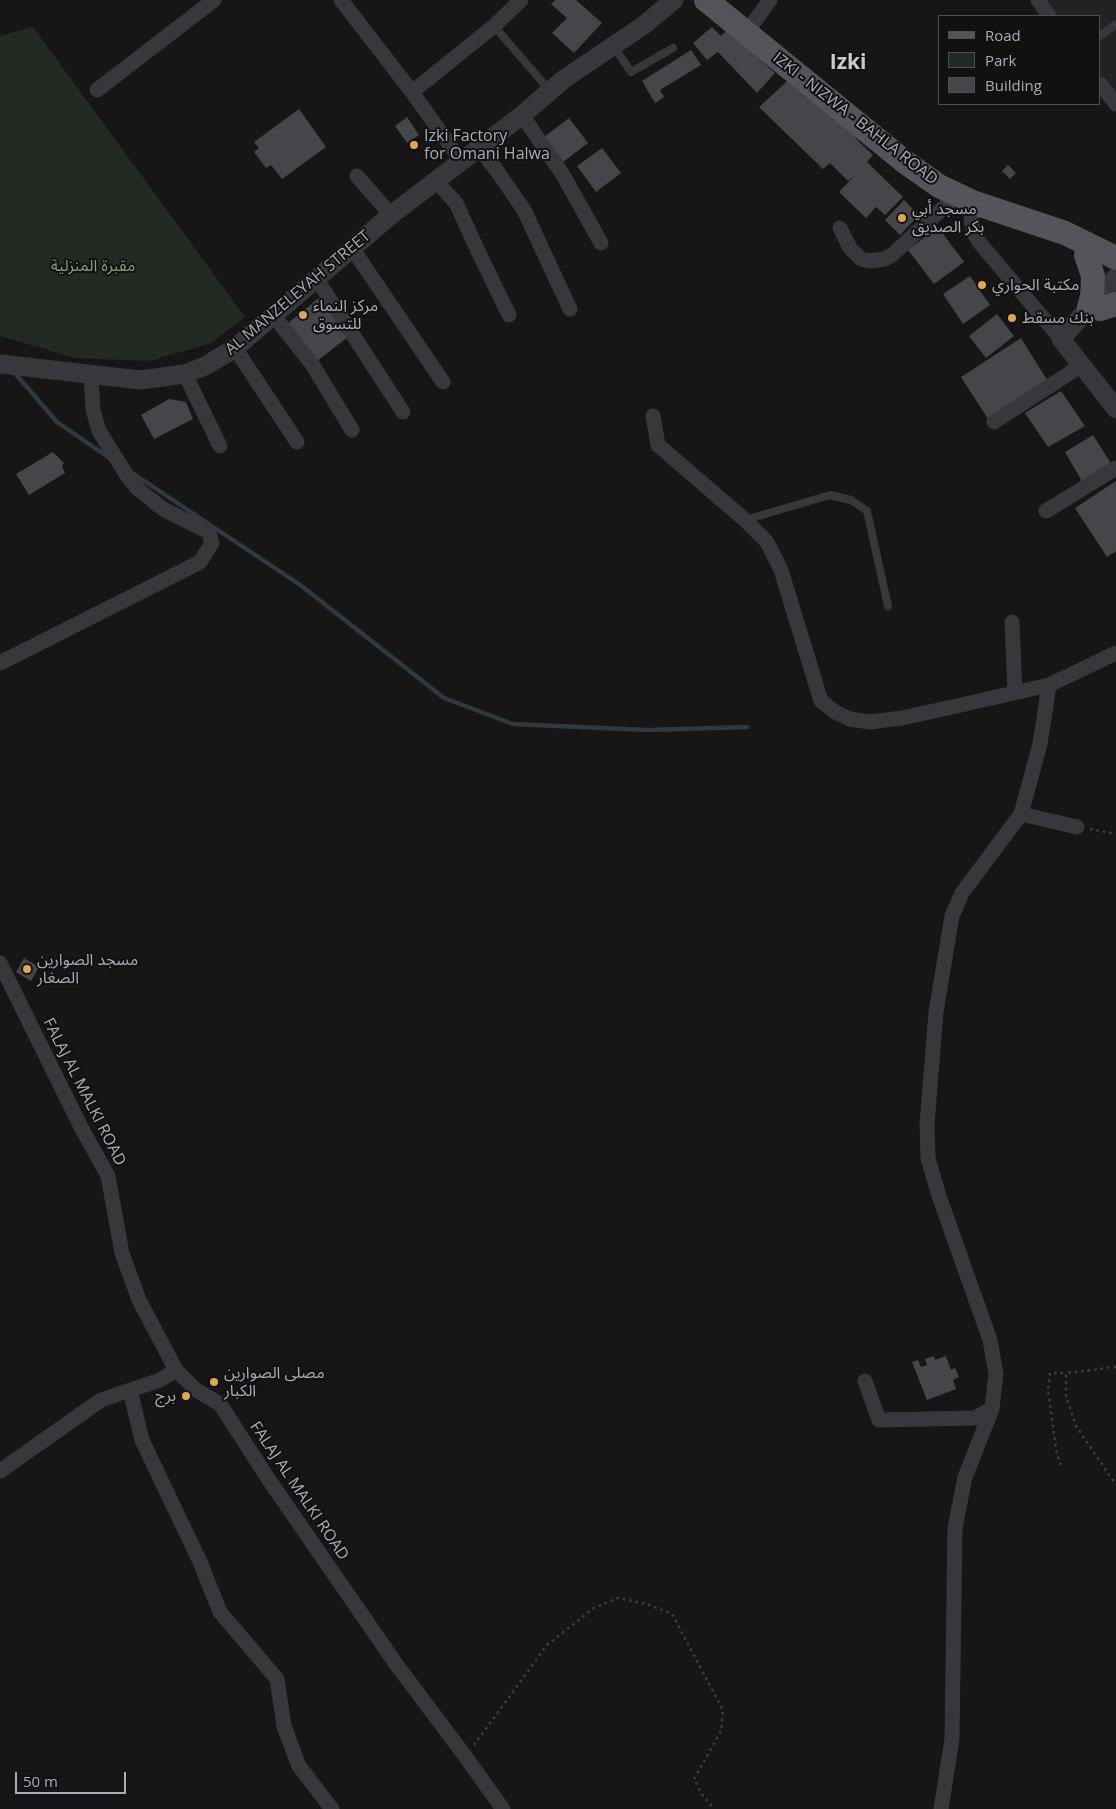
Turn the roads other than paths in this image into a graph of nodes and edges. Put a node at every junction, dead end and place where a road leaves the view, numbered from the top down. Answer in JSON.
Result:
{"nodes":[{"id":1,"x":214,"y":0,"type":"edge"},
{"id":2,"x":341,"y":0,"type":"edge"},
{"id":3,"x":521,"y":0,"type":"edge"},
{"id":4,"x":674,"y":0,"type":"edge"},
{"id":5,"x":706,"y":0,"type":"edge"},
{"id":6,"x":770,"y":0,"type":"edge"},
{"id":7,"x":1038,"y":0,"type":"edge"},
{"id":8,"x":1048,"y":15,"type":"edge"},
{"id":9,"x":1116,"y":24,"type":"edge"},
{"id":10,"x":494,"y":26,"type":"junction"},
{"id":11,"x":746,"y":32,"type":"junction"},
{"id":12,"x":1101,"y":35,"type":"edge"},
{"id":13,"x":614,"y":45,"type":"junction"},
{"id":14,"x":673,"y":48,"type":"dead end"},
{"id":15,"x":1101,"y":85,"type":"edge"},
{"id":16,"x":97,"y":90,"type":"dead end"},
{"id":17,"x":550,"y":91,"type":"junction"},
{"id":18,"x":412,"y":92,"type":"junction"},
{"id":19,"x":1116,"y":104,"type":"edge"},
{"id":20,"x":522,"y":114,"type":"junction"},
{"id":21,"x":478,"y":147,"type":"junction"},
{"id":22,"x":461,"y":161,"type":"junction"},
{"id":23,"x":357,"y":176,"type":"dead end"},
{"id":24,"x":435,"y":180,"type":"junction"},
{"id":25,"x":966,"y":199,"type":"junction"},
{"id":26,"x":391,"y":215,"type":"junction"},
{"id":27,"x":1017,"y":217,"type":"junction"},
{"id":28,"x":840,"y":228,"type":"dead end"},
{"id":29,"x":601,"y":243,"type":"dead end"},
{"id":30,"x":352,"y":248,"type":"junction"},
{"id":31,"x":1086,"y":255,"type":"junction"},
{"id":32,"x":1116,"y":258,"type":"edge"},
{"id":33,"x":1116,"y":272,"type":"edge"},
{"id":34,"x":1116,"y":277,"type":"edge"},
{"id":35,"x":316,"y":278,"type":"junction"},
{"id":36,"x":1116,"y":290,"type":"edge"},
{"id":37,"x":1102,"y":307,"type":"edge"},
{"id":38,"x":570,"y":310,"type":"dead end"},
{"id":39,"x":273,"y":315,"type":"junction"},
{"id":40,"x":509,"y":315,"type":"dead end"},
{"id":41,"x":1064,"y":343,"type":"junction"},
{"id":42,"x":235,"y":348,"type":"junction"},
{"id":43,"x":0,"y":364,"type":"edge"},
{"id":44,"x":1082,"y":364,"type":"junction"},
{"id":45,"x":185,"y":374,"type":"junction"},
{"id":46,"x":92,"y":375,"type":"junction"},
{"id":47,"x":443,"y":382,"type":"dead end"},
{"id":48,"x":1116,"y":409,"type":"edge"},
{"id":49,"x":403,"y":412,"type":"dead end"},
{"id":50,"x":653,"y":416,"type":"dead end"},
{"id":51,"x":994,"y":422,"type":"dead end"},
{"id":52,"x":352,"y":430,"type":"dead end"},
{"id":53,"x":297,"y":442,"type":"dead end"},
{"id":54,"x":220,"y":446,"type":"dead end"},
{"id":55,"x":1116,"y":468,"type":"edge"},
{"id":56,"x":1046,"y":510,"type":"dead end"},
{"id":57,"x":745,"y":520,"type":"junction"},
{"id":58,"x":888,"y":606,"type":"dead end"},
{"id":59,"x":1012,"y":622,"type":"dead end"},
{"id":60,"x":1116,"y":653,"type":"edge"},
{"id":61,"x":0,"y":664,"type":"edge"},
{"id":62,"x":1049,"y":685,"type":"junction"},
{"id":63,"x":1015,"y":693,"type":"junction"},
{"id":64,"x":1021,"y":814,"type":"junction"},
{"id":65,"x":1077,"y":827,"type":"road end"},
{"id":66,"x":0,"y":963,"type":"edge"},
{"id":67,"x":176,"y":1370,"type":"junction"},
{"id":68,"x":865,"y":1381,"type":"dead end"},
{"id":69,"x":130,"y":1390,"type":"junction"},
{"id":70,"x":992,"y":1409,"type":"junction"},
{"id":71,"x":0,"y":1471,"type":"edge"},
{"id":72,"x":332,"y":1809,"type":"edge"},
{"id":73,"x":502,"y":1809,"type":"edge"},
{"id":74,"x":941,"y":1809,"type":"edge"}],
"edges":[{"from":1,"to":16,"type":"street"},
{"from":2,"to":18,"type":"street"},
{"from":3,"to":10,"type":"street"},
{"from":4,"to":13,"type":"street","name":"AL MANZELEYAH STREET"},
{"from":5,"to":11,"type":"main road","name":"IZKI - NIZWA - BAHLA ROAD"},
{"from":6,"to":11,"type":"street"},
{"from":7,"to":8,"type":"street"},
{"from":9,"to":12,"type":"lane"},
{"from":10,"to":17,"type":"lane"},
{"from":10,"to":18,"type":"street"},
{"from":11,"to":25,"type":"main road","name":"IZKI - NIZWA - BAHLA ROAD"},
{"from":13,"to":14,"type":"lane"},
{"from":13,"to":17,"type":"street","name":"AL MANZELEYAH STREET"},
{"from":15,"to":19,"type":"street"},
{"from":17,"to":20,"type":"street","name":"AL MANZELEYAH STREET"},
{"from":18,"to":22,"type":"street"},
{"from":20,"to":21,"type":"street","name":"AL MANZELEYAH STREET"},
{"from":20,"to":29,"type":"street"},
{"from":21,"to":22,"type":"street","name":"AL MANZELEYAH STREET"},
{"from":21,"to":38,"type":"street"},
{"from":22,"to":24,"type":"street","name":"AL MANZELEYAH STREET"},
{"from":23,"to":26,"type":"street"},
{"from":24,"to":26,"type":"street","name":"AL MANZELEYAH STREET"},
{"from":24,"to":40,"type":"street"},
{"from":25,"to":27,"type":"main road","name":"IZKI - NIZWA - BAHLA ROAD"},
{"from":25,"to":28,"type":"street"},
{"from":25,"to":41,"type":"street"},
{"from":26,"to":30,"type":"street","name":"AL MANZELEYAH STREET"},
{"from":27,"to":31,"type":"main road","name":"IZKI - NIZWA - BAHLA ROAD"},
{"from":27,"to":32,"type":"main road","name":"IZKI - NIZWA - BAHLA ROAD"},
{"from":30,"to":35,"type":"street","name":"AL MANZELEYAH STREET"},
{"from":30,"to":47,"type":"street"},
{"from":31,"to":33,"type":"main road","name":"IZKI - NIZWA - BAHLA ROAD"},
{"from":31,"to":37,"type":"main road"},
{"from":34,"to":37,"type":"street"},
{"from":35,"to":39,"type":"street","name":"AL MANZELEYAH STREET"},
{"from":35,"to":49,"type":"street"},
{"from":36,"to":37,"type":"street"},
{"from":37,"to":41,"type":"street"},
{"from":39,"to":42,"type":"street","name":"AL MANZELEYAH STREET"},
{"from":39,"to":52,"type":"street"},
{"from":41,"to":44,"type":"street"},
{"from":42,"to":45,"type":"street","name":"AL MANZELEYAH STREET"},
{"from":42,"to":53,"type":"street"},
{"from":43,"to":46,"type":"street","name":"AL MANZELEYAH STREET"},
{"from":44,"to":48,"type":"street"},
{"from":44,"to":51,"type":"street"},
{"from":45,"to":46,"type":"street","name":"AL MANZELEYAH STREET"},
{"from":45,"to":54,"type":"street"},
{"from":46,"to":61,"type":"street"},
{"from":50,"to":57,"type":"street"},
{"from":55,"to":56,"type":"street"},
{"from":57,"to":58,"type":"lane"},
{"from":57,"to":63,"type":"street"},
{"from":59,"to":63,"type":"street"},
{"from":60,"to":62,"type":"street"},
{"from":62,"to":63,"type":"street"},
{"from":62,"to":64,"type":"street"},
{"from":64,"to":65,"type":"street"},
{"from":64,"to":70,"type":"street"},
{"from":66,"to":67,"type":"street","name":"FALAJ AL MALKI ROAD"},
{"from":67,"to":69,"type":"street"},
{"from":67,"to":73,"type":"street","name":"FALAJ AL MALKI ROAD"},
{"from":68,"to":70,"type":"street"},
{"from":69,"to":71,"type":"street"},
{"from":69,"to":72,"type":"street"},
{"from":70,"to":74,"type":"street"}]}
